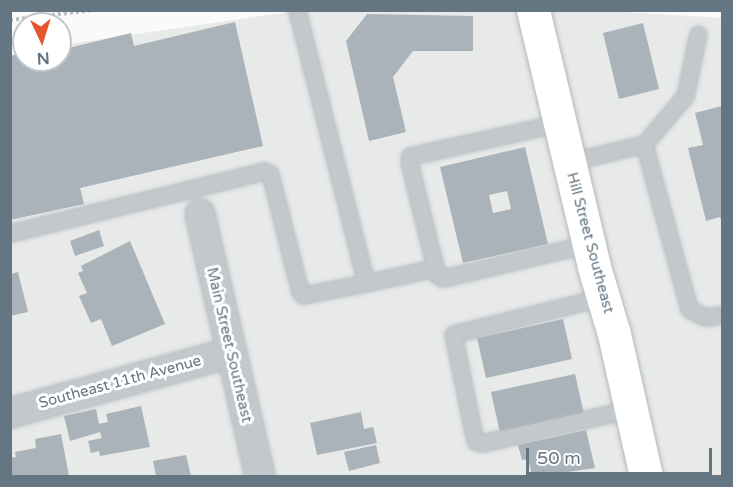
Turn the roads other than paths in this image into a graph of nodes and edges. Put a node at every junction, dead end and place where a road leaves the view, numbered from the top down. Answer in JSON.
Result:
{"nodes":[{"id":1,"x":297,"y":10,"type":"edge"},
{"id":2,"x":533,"y":10,"type":"edge"},
{"id":3,"x":698,"y":34,"type":"dead end"},
{"id":4,"x":559,"y":123,"type":"junction"},
{"id":5,"x":644,"y":144,"type":"junction"},
{"id":6,"x":569,"y":162,"type":"junction"},
{"id":7,"x":200,"y":214,"type":"dead end"},
{"id":8,"x":10,"y":233,"type":"edge"},
{"id":9,"x":588,"y":244,"type":"junction"},
{"id":10,"x":435,"y":268,"type":"junction"},
{"id":11,"x":366,"y":283,"type":"junction"},
{"id":12,"x":603,"y":297,"type":"junction"},
{"id":13,"x":723,"y":315,"type":"edge"},
{"id":14,"x":230,"y":353,"type":"junction"},
{"id":15,"x":631,"y":409,"type":"junction"},
{"id":16,"x":10,"y":413,"type":"edge"},
{"id":17,"x":260,"y":477,"type":"edge"},
{"id":18,"x":646,"y":477,"type":"edge"}],
"edges":[{"from":1,"to":11,"type":"lane"},
{"from":2,"to":4,"type":"street","name":"Hill Street Southeast"},
{"from":3,"to":5,"type":"lane"},
{"from":4,"to":6,"type":"street","name":"Hill Street Southeast"},
{"from":4,"to":10,"type":"lane"},
{"from":5,"to":6,"type":"lane"},
{"from":5,"to":13,"type":"lane"},
{"from":6,"to":9,"type":"street","name":"Hill Street Southeast"},
{"from":7,"to":14,"type":"street","name":"Main Street Southeast"},
{"from":8,"to":11,"type":"lane"},
{"from":9,"to":10,"type":"lane"},
{"from":9,"to":12,"type":"street","name":"Hill Street Southeast"},
{"from":10,"to":11,"type":"lane"},
{"from":12,"to":15,"type":"street","name":"Hill Street Southeast"},
{"from":12,"to":15,"type":"lane"},
{"from":14,"to":16,"type":"street","name":"Southeast 11th Avenue"},
{"from":14,"to":17,"type":"street","name":"Main Street Southeast"},
{"from":15,"to":18,"type":"street","name":"Hill Street Southeast"}]}
